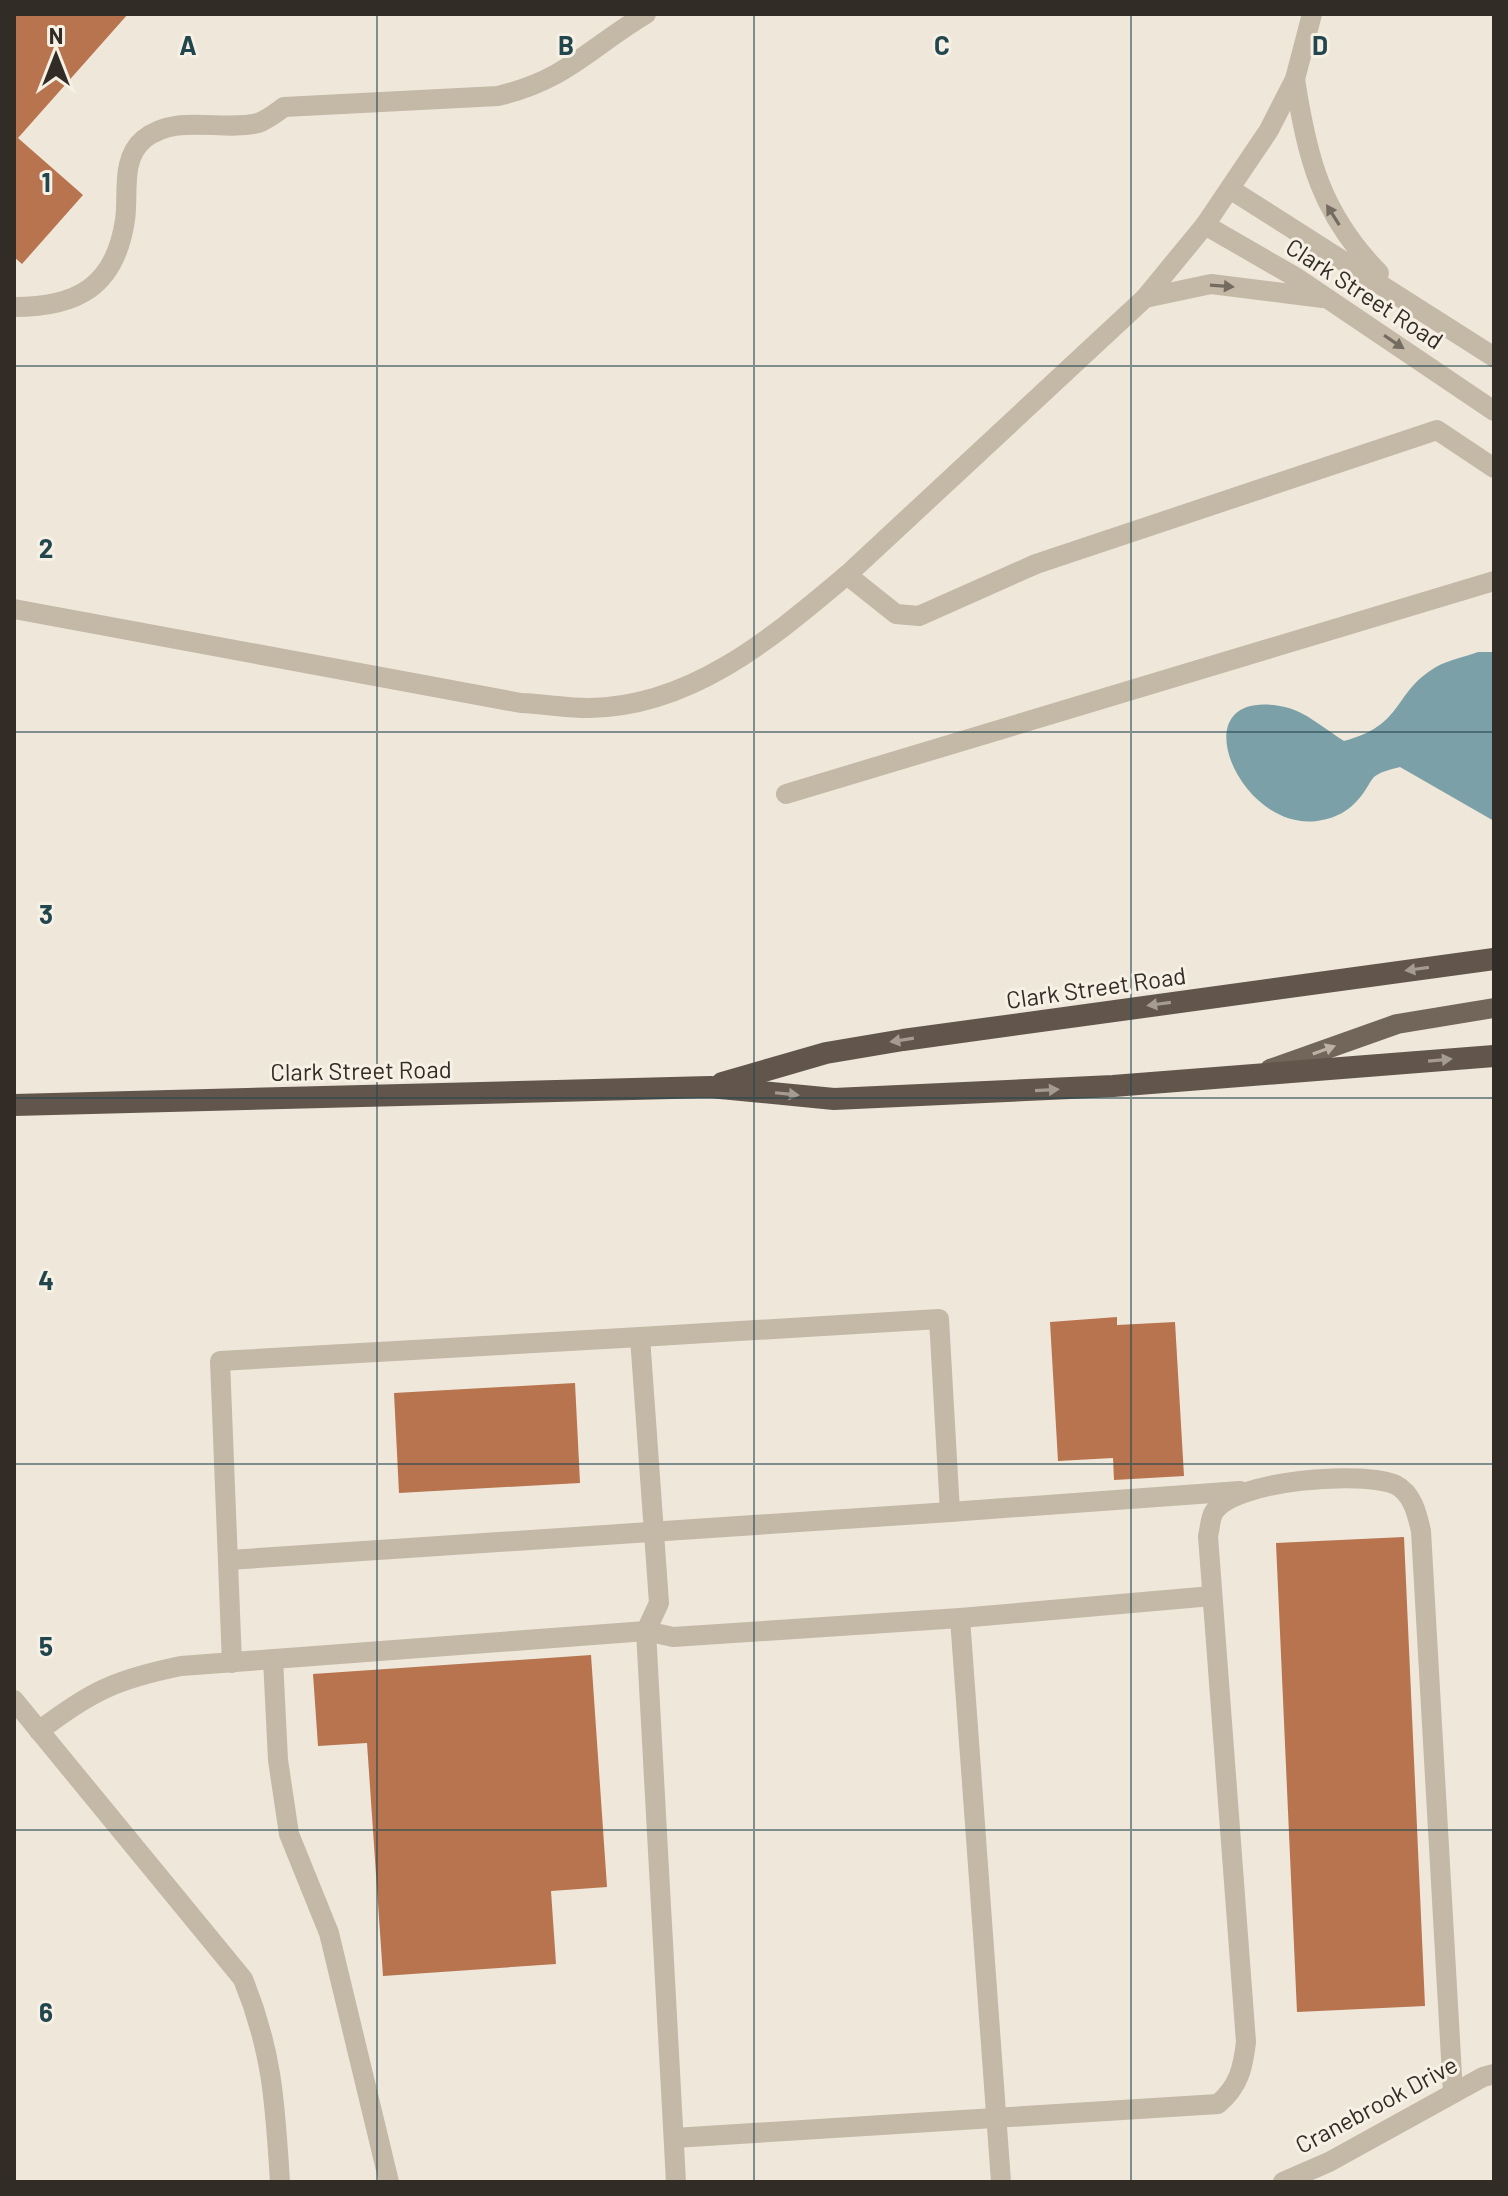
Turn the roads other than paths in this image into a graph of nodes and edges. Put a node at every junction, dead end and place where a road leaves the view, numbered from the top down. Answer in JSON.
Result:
{"nodes":[{"id":1,"x":646,"y":14,"type":"edge"},
{"id":2,"x":1312,"y":14,"type":"edge"},
{"id":3,"x":1295,"y":79,"type":"junction"},
{"id":4,"x":1230,"y":189,"type":"junction"},
{"id":5,"x":1205,"y":225,"type":"junction"},
{"id":6,"x":1401,"y":296,"type":"junction"},
{"id":7,"x":1145,"y":298,"type":"junction"},
{"id":8,"x":1329,"y":299,"type":"junction"},
{"id":9,"x":14,"y":307,"type":"edge"},
{"id":10,"x":1494,"y":357,"type":"edge"},
{"id":11,"x":1494,"y":411,"type":"edge"},
{"id":12,"x":1494,"y":468,"type":"edge"},
{"id":13,"x":847,"y":575,"type":"junction"},
{"id":14,"x":1494,"y":581,"type":"edge"},
{"id":15,"x":14,"y":609,"type":"edge"},
{"id":16,"x":786,"y":794,"type":"dead end"},
{"id":17,"x":1494,"y":959,"type":"edge"},
{"id":18,"x":1494,"y":1008,"type":"edge"},
{"id":19,"x":1494,"y":1056,"type":"edge"},
{"id":20,"x":1251,"y":1076,"type":"junction"},
{"id":21,"x":710,"y":1087,"type":"junction"},
{"id":22,"x":14,"y":1105,"type":"edge"},
{"id":23,"x":640,"y":1337,"type":"junction"},
{"id":24,"x":1240,"y":1491,"type":"junction"},
{"id":25,"x":950,"y":1512,"type":"junction"},
{"id":26,"x":655,"y":1531,"type":"junction"},
{"id":27,"x":229,"y":1560,"type":"junction"},
{"id":28,"x":1212,"y":1596,"type":"junction"},
{"id":29,"x":960,"y":1618,"type":"junction"},
{"id":30,"x":646,"y":1631,"type":"junction"},
{"id":31,"x":273,"y":1659,"type":"junction"},
{"id":32,"x":232,"y":1663,"type":"junction"},
{"id":33,"x":14,"y":1700,"type":"edge"},
{"id":34,"x":39,"y":1731,"type":"junction"},
{"id":35,"x":1494,"y":2074,"type":"edge"},
{"id":36,"x":1453,"y":2093,"type":"junction"},
{"id":37,"x":996,"y":2118,"type":"junction"},
{"id":38,"x":674,"y":2138,"type":"junction"},
{"id":39,"x":280,"y":2182,"type":"edge"},
{"id":40,"x":389,"y":2182,"type":"edge"},
{"id":41,"x":676,"y":2182,"type":"edge"},
{"id":42,"x":1001,"y":2182,"type":"edge"},
{"id":43,"x":1283,"y":2182,"type":"edge"}],
"edges":[{"from":1,"to":9,"type":"street"},
{"from":2,"to":3,"type":"street"},
{"from":3,"to":4,"type":"street"},
{"from":6,"to":3,"type":"street","one_way":true},
{"from":4,"to":5,"type":"street"},
{"from":4,"to":6,"type":"street","name":"Clark Street Road"},
{"from":5,"to":7,"type":"street"},
{"from":5,"to":8,"type":"street","name":"Clark Street Road"},
{"from":6,"to":10,"type":"street","name":"Clark Street Road"},
{"from":7,"to":8,"type":"street","one_way":true},
{"from":7,"to":13,"type":"street"},
{"from":8,"to":11,"type":"street","name":"Clark Street Road","one_way":true},
{"from":12,"to":13,"type":"street"},
{"from":13,"to":15,"type":"street"},
{"from":14,"to":16,"type":"street"},
{"from":17,"to":21,"type":"highway","name":"Clark Street Road","one_way":true},
{"from":20,"to":18,"type":"main road","one_way":true},
{"from":20,"to":19,"type":"highway","name":"Clark Street Road","one_way":true},
{"from":21,"to":20,"type":"highway","name":"Clark Street Road","one_way":true},
{"from":21,"to":22,"type":"highway","name":"Clark Street Road"},
{"from":23,"to":25,"type":"street"},
{"from":23,"to":26,"type":"street"},
{"from":23,"to":27,"type":"street"},
{"from":24,"to":25,"type":"street"},
{"from":24,"to":28,"type":"street"},
{"from":24,"to":36,"type":"street"},
{"from":25,"to":26,"type":"street"},
{"from":26,"to":27,"type":"street"},
{"from":26,"to":30,"type":"street"},
{"from":27,"to":32,"type":"street"},
{"from":28,"to":29,"type":"street"},
{"from":28,"to":37,"type":"street"},
{"from":29,"to":30,"type":"street"},
{"from":29,"to":37,"type":"street"},
{"from":30,"to":31,"type":"street"},
{"from":30,"to":38,"type":"street"},
{"from":31,"to":32,"type":"street"},
{"from":31,"to":40,"type":"street"},
{"from":32,"to":34,"type":"street"},
{"from":33,"to":34,"type":"street"},
{"from":34,"to":39,"type":"street"},
{"from":35,"to":36,"type":"street","name":"Cranebrook Drive"},
{"from":36,"to":43,"type":"street","name":"Cranebrook Drive"},
{"from":37,"to":38,"type":"street"},
{"from":37,"to":42,"type":"street"},
{"from":38,"to":41,"type":"street"}]}
